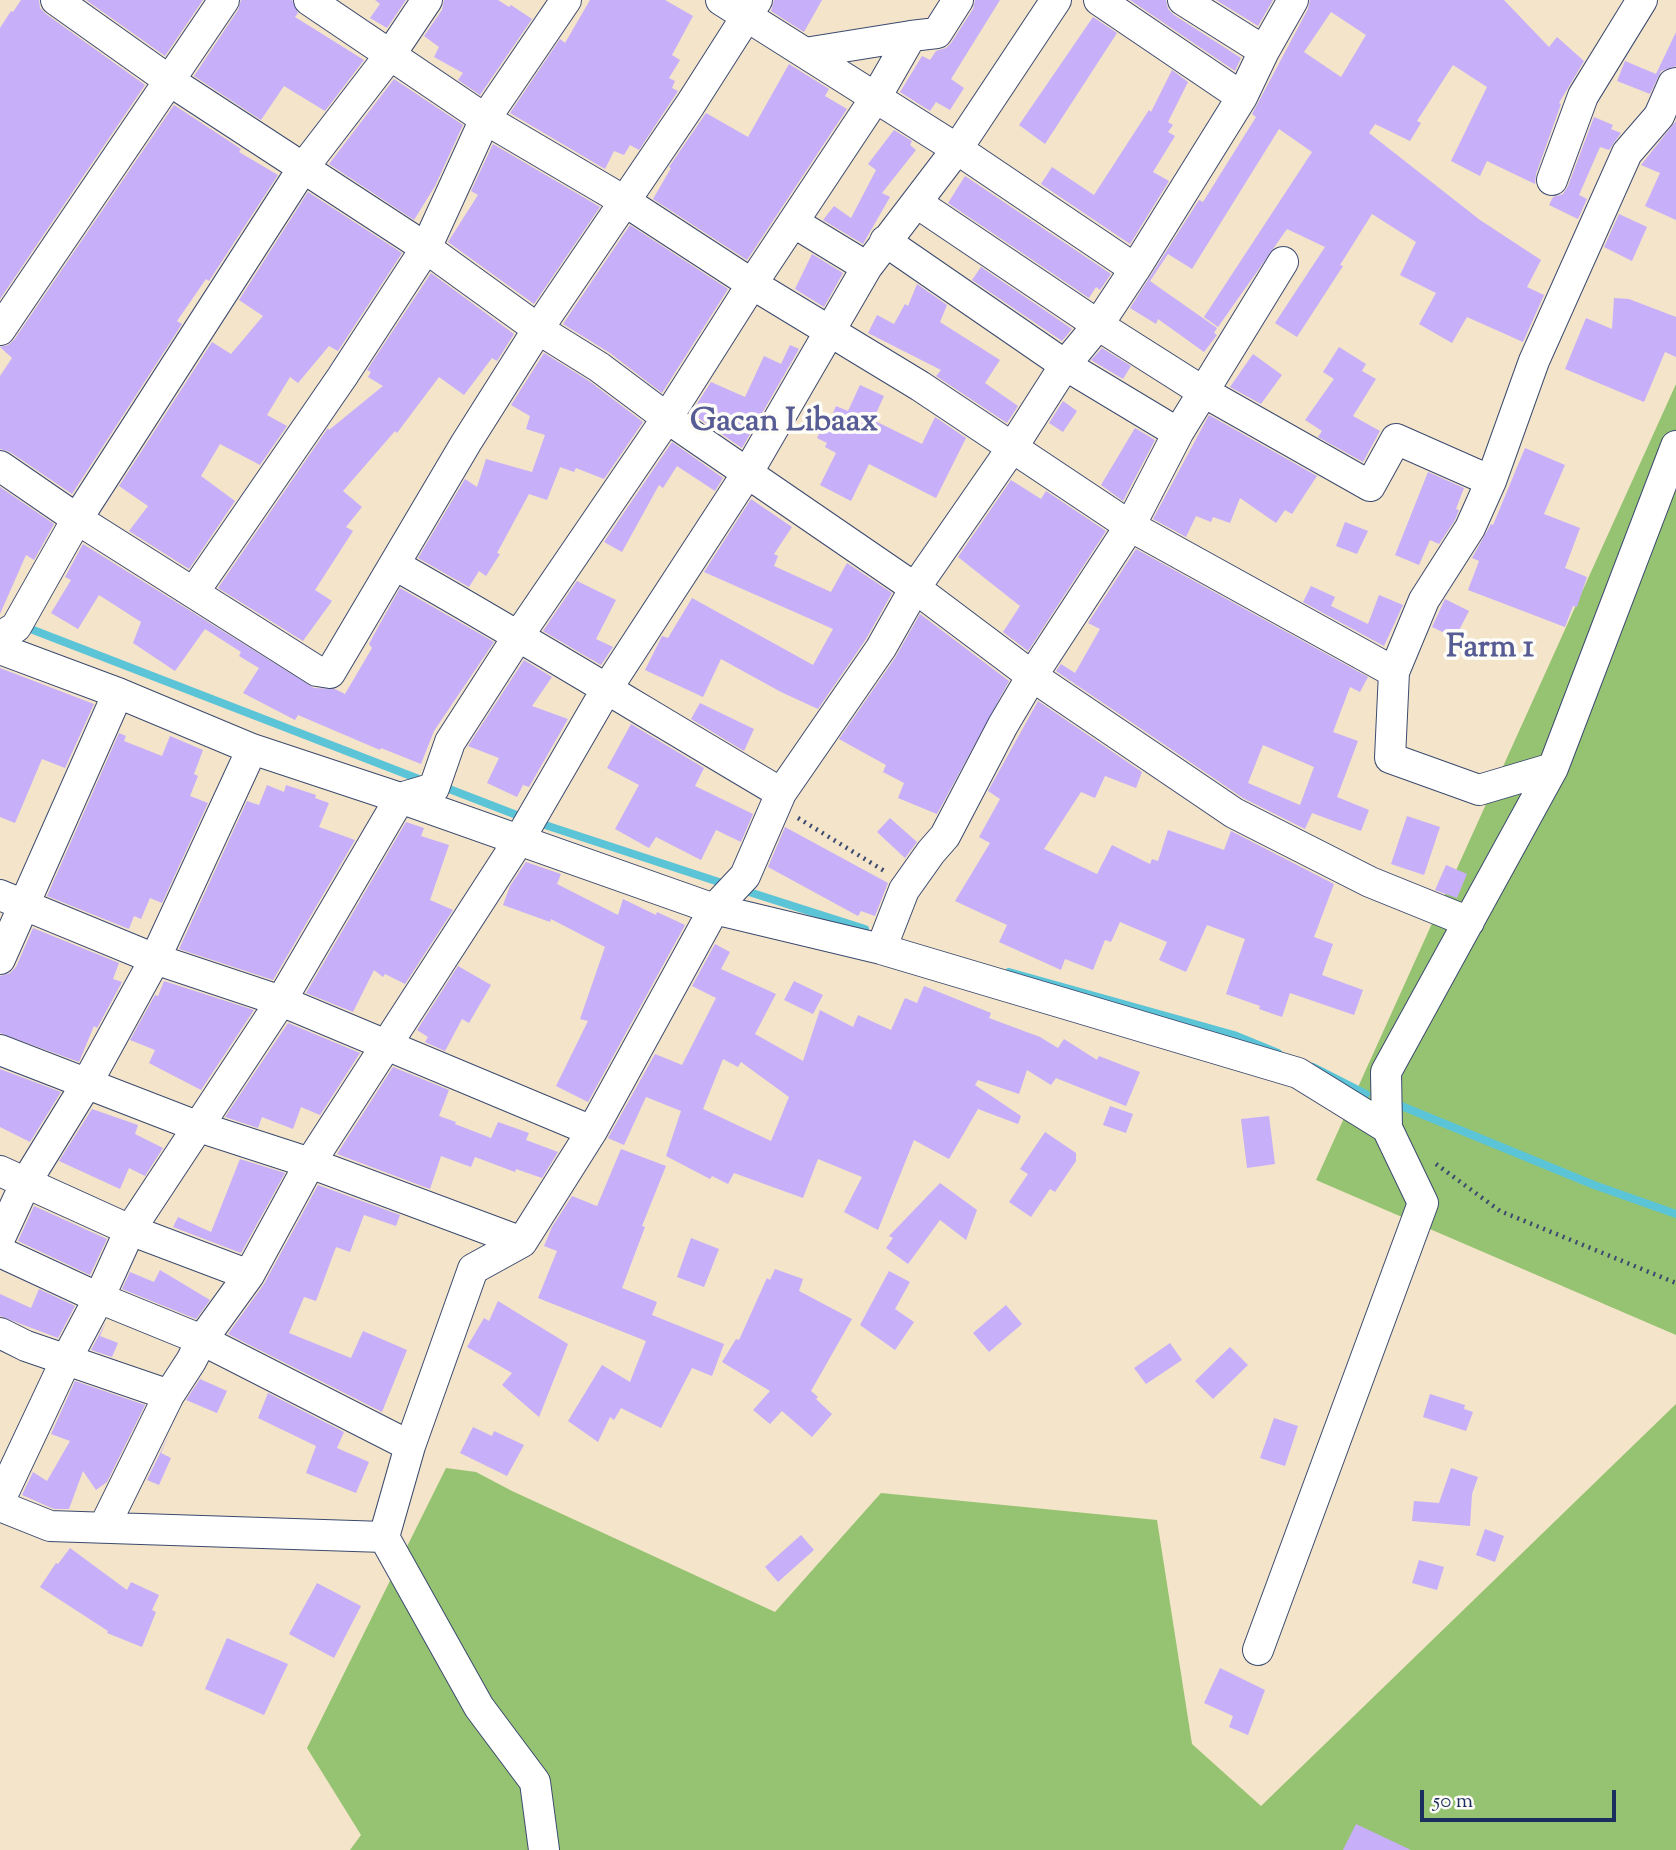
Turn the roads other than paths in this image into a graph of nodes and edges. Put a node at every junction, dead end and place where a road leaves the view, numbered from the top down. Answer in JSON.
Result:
{"nodes":[{"id":1,"x":56,"y":0,"type":"edge"},
{"id":2,"x":224,"y":0,"type":"edge"},
{"id":3,"x":309,"y":0,"type":"edge"},
{"id":4,"x":427,"y":0,"type":"edge"},
{"id":5,"x":566,"y":0,"type":"edge"},
{"id":6,"x":720,"y":0,"type":"edge"},
{"id":7,"x":958,"y":0,"type":"edge"},
{"id":8,"x":1056,"y":0,"type":"edge"},
{"id":9,"x":1099,"y":0,"type":"edge"},
{"id":10,"x":1183,"y":0,"type":"edge"},
{"id":11,"x":1293,"y":0,"type":"edge"},
{"id":12,"x":1642,"y":0,"type":"edge"},
{"id":13,"x":752,"y":8,"type":"edge"},
{"id":14,"x":911,"y":36,"type":"junction"},
{"id":15,"x":1264,"y":51,"type":"junction"},
{"id":16,"x":806,"y":53,"type":"junction"},
{"id":17,"x":390,"y":55,"type":"junction"},
{"id":18,"x":170,"y":81,"type":"junction"},
{"id":19,"x":1676,"y":83,"type":"edge"},
{"id":20,"x":1242,"y":96,"type":"junction"},
{"id":21,"x":876,"y":97,"type":"junction"},
{"id":22,"x":485,"y":120,"type":"junction"},
{"id":23,"x":957,"y":149,"type":"junction"},
{"id":24,"x":303,"y":168,"type":"junction"},
{"id":25,"x":1552,"y":180,"type":"dead end"},
{"id":26,"x":626,"y":202,"type":"junction"},
{"id":27,"x":917,"y":203,"type":"junction"},
{"id":28,"x":793,"y":222,"type":"junction"},
{"id":29,"x":885,"y":242,"type":"junction"},
{"id":30,"x":426,"y":248,"type":"junction"},
{"id":31,"x":1283,"y":262,"type":"dead end"},
{"id":32,"x":867,"y":267,"type":"junction"},
{"id":33,"x":1135,"y":269,"type":"junction"},
{"id":34,"x":752,"y":284,"type":"junction"},
{"id":35,"x":1098,"y":326,"type":"junction"},
{"id":36,"x":538,"y":329,"type":"junction"},
{"id":37,"x":0,"y":330,"type":"edge"},
{"id":38,"x":829,"y":332,"type":"junction"},
{"id":39,"x":1065,"y":365,"type":"junction"},
{"id":40,"x":1202,"y":391,"type":"junction"},
{"id":41,"x":667,"y":418,"type":"junction"},
{"id":42,"x":1178,"y":433,"type":"junction"},
{"id":43,"x":1676,"y":446,"type":"edge"},
{"id":44,"x":1012,"y":447,"type":"junction"},
{"id":45,"x":0,"y":466,"type":"edge"},
{"id":46,"x":748,"y":472,"type":"junction"},
{"id":47,"x":1491,"y":481,"type":"junction"},
{"id":48,"x":77,"y":519,"type":"junction"},
{"id":49,"x":1130,"y":526,"type":"junction"},
{"id":50,"x":395,"y":565,"type":"junction"},
{"id":51,"x":915,"y":588,"type":"junction"},
{"id":52,"x":194,"y":592,"type":"junction"},
{"id":53,"x":519,"y":635,"type":"junction"},
{"id":54,"x":0,"y":637,"type":"edge"},
{"id":55,"x":0,"y":649,"type":"edge"},
{"id":56,"x":1394,"y":672,"type":"junction"},
{"id":57,"x":1032,"y":676,"type":"junction"},
{"id":58,"x":607,"y":690,"type":"junction"},
{"id":59,"x":118,"y":692,"type":"junction"},
{"id":60,"x":252,"y":749,"type":"junction"},
{"id":61,"x":1553,"y":768,"type":"junction"},
{"id":62,"x":781,"y":793,"type":"junction"},
{"id":63,"x":400,"y":798,"type":"junction"},
{"id":64,"x":519,"y":840,"type":"junction"},
{"id":65,"x":12,"y":899,"type":"edge"},
{"id":66,"x":713,"y":909,"type":"junction"},
{"id":67,"x":1469,"y":922,"type":"junction"},
{"id":68,"x":881,"y":949,"type":"junction"},
{"id":69,"x":0,"y":959,"type":"edge"},
{"id":70,"x":155,"y":959,"type":"junction"},
{"id":71,"x":281,"y":1001,"type":"junction"},
{"id":72,"x":386,"y":1046,"type":"junction"},
{"id":73,"x":0,"y":1050,"type":"edge"},
{"id":74,"x":86,"y":1083,"type":"junction"},
{"id":75,"x":199,"y":1127,"type":"junction"},
{"id":76,"x":1387,"y":1128,"type":"junction"},
{"id":77,"x":592,"y":1131,"type":"junction"},
{"id":78,"x":310,"y":1163,"type":"junction"},
{"id":79,"x":13,"y":1177,"type":"edge"},
{"id":80,"x":130,"y":1230,"type":"junction"},
{"id":81,"x":0,"y":1238,"type":"edge"},
{"id":82,"x":522,"y":1242,"type":"junction"},
{"id":83,"x":0,"y":1252,"type":"edge"},
{"id":84,"x":249,"y":1275,"type":"junction"},
{"id":85,"x":99,"y":1298,"type":"junction"},
{"id":86,"x":0,"y":1333,"type":"edge"},
{"id":87,"x":202,"y":1340,"type":"junction"},
{"id":88,"x":65,"y":1360,"type":"junction"},
{"id":89,"x":169,"y":1395,"type":"junction"},
{"id":90,"x":410,"y":1446,"type":"junction"},
{"id":91,"x":0,"y":1500,"type":"edge"},
{"id":92,"x":0,"y":1506,"type":"edge"},
{"id":93,"x":104,"y":1527,"type":"junction"},
{"id":94,"x":384,"y":1536,"type":"junction"},
{"id":95,"x":1258,"y":1650,"type":"dead end"},
{"id":96,"x":543,"y":1849,"type":"edge"}],
"edges":[{"from":1,"to":18,"type":"street"},
{"from":2,"to":18,"type":"street"},
{"from":3,"to":17,"type":"street"},
{"from":4,"to":17,"type":"street"},
{"from":5,"to":22,"type":"street"},
{"from":6,"to":13,"type":"street"},
{"from":7,"to":14,"type":"street"},
{"from":8,"to":23,"type":"street"},
{"from":9,"to":20,"type":"street"},
{"from":10,"to":15,"type":"street"},
{"from":11,"to":15,"type":"street"},
{"from":12,"to":25,"type":"street"},
{"from":13,"to":16,"type":"street"},
{"from":13,"to":26,"type":"street"},
{"from":14,"to":16,"type":"street"},
{"from":14,"to":21,"type":"street"},
{"from":15,"to":20,"type":"street"},
{"from":16,"to":21,"type":"street"},
{"from":17,"to":22,"type":"street"},
{"from":17,"to":24,"type":"street"},
{"from":18,"to":24,"type":"street"},
{"from":18,"to":37,"type":"street"},
{"from":19,"to":47,"type":"street"},
{"from":20,"to":33,"type":"street"},
{"from":21,"to":23,"type":"street"},
{"from":21,"to":28,"type":"street"},
{"from":22,"to":26,"type":"street"},
{"from":22,"to":30,"type":"street"},
{"from":23,"to":27,"type":"street"},
{"from":23,"to":33,"type":"street"},
{"from":24,"to":30,"type":"street"},
{"from":24,"to":48,"type":"street"},
{"from":26,"to":34,"type":"street"},
{"from":26,"to":36,"type":"street"},
{"from":27,"to":29,"type":"street"},
{"from":27,"to":35,"type":"street"},
{"from":28,"to":32,"type":"street"},
{"from":28,"to":34,"type":"street"},
{"from":29,"to":32,"type":"street"},
{"from":29,"to":39,"type":"street"},
{"from":30,"to":36,"type":"street"},
{"from":30,"to":52,"type":"street"},
{"from":31,"to":40,"type":"street"},
{"from":32,"to":38,"type":"street"},
{"from":33,"to":35,"type":"street"},
{"from":34,"to":38,"type":"street"},
{"from":34,"to":41,"type":"street"},
{"from":35,"to":39,"type":"street"},
{"from":35,"to":40,"type":"street"},
{"from":36,"to":41,"type":"street"},
{"from":36,"to":50,"type":"street"},
{"from":38,"to":44,"type":"street"},
{"from":38,"to":46,"type":"street"},
{"from":39,"to":42,"type":"street"},
{"from":39,"to":44,"type":"street"},
{"from":40,"to":42,"type":"street"},
{"from":40,"to":47,"type":"street"},
{"from":41,"to":46,"type":"street"},
{"from":41,"to":53,"type":"street"},
{"from":42,"to":49,"type":"street"},
{"from":43,"to":61,"type":"street"},
{"from":44,"to":49,"type":"street"},
{"from":44,"to":51,"type":"street"},
{"from":45,"to":48,"type":"street"},
{"from":46,"to":51,"type":"street"},
{"from":46,"to":58,"type":"street"},
{"from":47,"to":56,"type":"street"},
{"from":48,"to":52,"type":"street"},
{"from":48,"to":54,"type":"street"},
{"from":49,"to":56,"type":"street"},
{"from":49,"to":57,"type":"street"},
{"from":50,"to":52,"type":"street"},
{"from":50,"to":53,"type":"street"},
{"from":51,"to":57,"type":"street"},
{"from":51,"to":62,"type":"street"},
{"from":53,"to":58,"type":"street"},
{"from":53,"to":63,"type":"street"},
{"from":55,"to":59,"type":"street"},
{"from":56,"to":61,"type":"street"},
{"from":57,"to":67,"type":"street"},
{"from":57,"to":68,"type":"street"},
{"from":58,"to":62,"type":"street"},
{"from":58,"to":64,"type":"street"},
{"from":59,"to":60,"type":"street"},
{"from":59,"to":65,"type":"street"},
{"from":60,"to":63,"type":"street"},
{"from":60,"to":70,"type":"street"},
{"from":61,"to":67,"type":"street"},
{"from":62,"to":66,"type":"street"},
{"from":63,"to":64,"type":"street"},
{"from":63,"to":71,"type":"street"},
{"from":64,"to":66,"type":"street"},
{"from":64,"to":72,"type":"street"},
{"from":65,"to":69,"type":"street"},
{"from":65,"to":70,"type":"street"},
{"from":66,"to":68,"type":"street"},
{"from":66,"to":77,"type":"street"},
{"from":67,"to":76,"type":"street"},
{"from":68,"to":76,"type":"street"},
{"from":70,"to":71,"type":"street"},
{"from":70,"to":74,"type":"street"},
{"from":71,"to":72,"type":"street"},
{"from":71,"to":75,"type":"street"},
{"from":72,"to":77,"type":"street"},
{"from":72,"to":78,"type":"street"},
{"from":73,"to":74,"type":"street"},
{"from":74,"to":75,"type":"street"},
{"from":74,"to":79,"type":"street"},
{"from":75,"to":78,"type":"street"},
{"from":75,"to":80,"type":"street"},
{"from":76,"to":95,"type":"street"},
{"from":77,"to":82,"type":"street"},
{"from":78,"to":82,"type":"street"},
{"from":78,"to":84,"type":"street"},
{"from":79,"to":80,"type":"street"},
{"from":79,"to":81,"type":"street"},
{"from":80,"to":84,"type":"street"},
{"from":80,"to":85,"type":"street"},
{"from":82,"to":90,"type":"street"},
{"from":83,"to":85,"type":"street"},
{"from":84,"to":87,"type":"street"},
{"from":85,"to":87,"type":"street"},
{"from":85,"to":88,"type":"street"},
{"from":86,"to":88,"type":"street"},
{"from":87,"to":89,"type":"street"},
{"from":87,"to":90,"type":"street"},
{"from":88,"to":89,"type":"street"},
{"from":88,"to":91,"type":"street"},
{"from":89,"to":93,"type":"street"},
{"from":90,"to":94,"type":"street"},
{"from":92,"to":93,"type":"street"},
{"from":93,"to":94,"type":"street"},
{"from":94,"to":96,"type":"street"}]}
